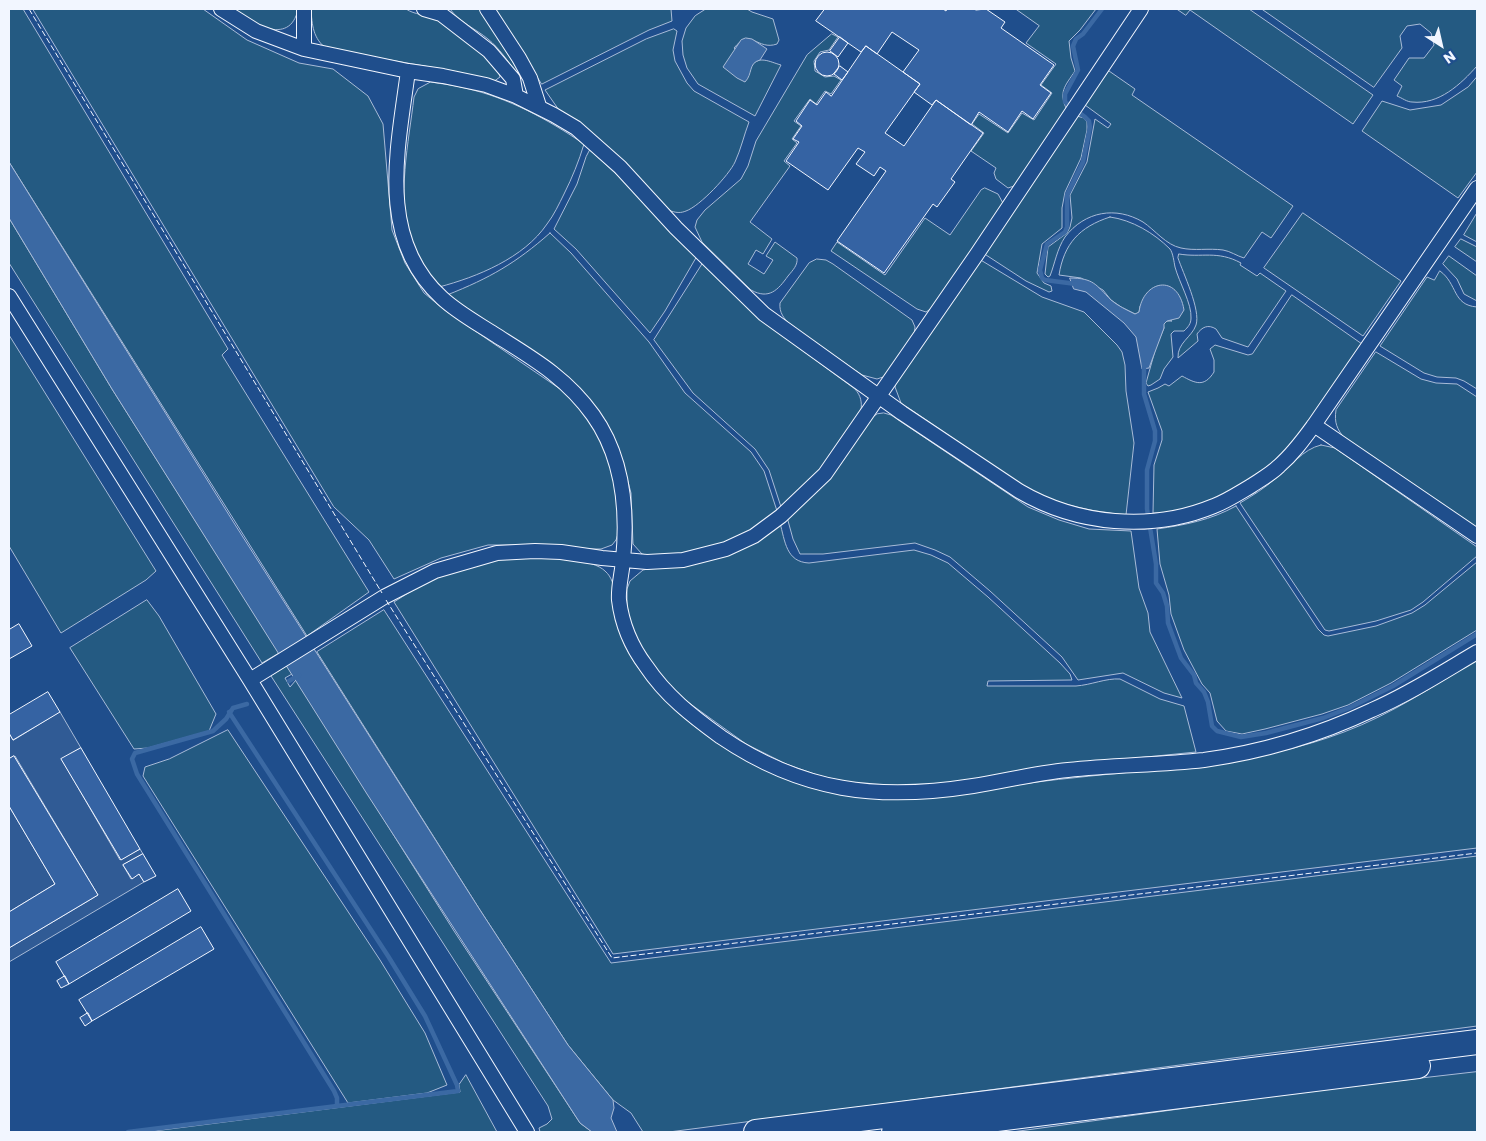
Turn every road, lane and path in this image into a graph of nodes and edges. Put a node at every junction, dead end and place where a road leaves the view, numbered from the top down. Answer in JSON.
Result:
{"nodes":[{"id":1,"x":221,"y":9,"type":"edge"},
{"id":2,"x":304,"y":9,"type":"edge"},
{"id":3,"x":424,"y":9,"type":"edge"},
{"id":4,"x":488,"y":9,"type":"edge"},
{"id":5,"x":1141,"y":9,"type":"edge"},
{"id":6,"x":445,"y":14,"type":"edge"},
{"id":7,"x":304,"y":49,"type":"junction"},
{"id":8,"x":408,"y":71,"type":"junction"},
{"id":9,"x":516,"y":96,"type":"junction"},
{"id":10,"x":538,"y":106,"type":"junction"},
{"id":11,"x":1477,"y":188,"type":"edge"},
{"id":12,"x":9,"y":296,"type":"edge"},
{"id":13,"x":877,"y":396,"type":"junction"},
{"id":14,"x":1314,"y":425,"type":"junction"},
{"id":15,"x":1477,"y":536,"type":"edge"},
{"id":16,"x":623,"y":560,"type":"junction"},
{"id":17,"x":1477,"y":652,"type":"edge"},
{"id":18,"x":250,"y":680,"type":"junction"},
{"id":19,"x":1477,"y":1042,"type":"edge"},
{"id":20,"x":1477,"y":1058,"type":"edge"},
{"id":21,"x":527,"y":1132,"type":"edge"},
{"id":22,"x":756,"y":1132,"type":"edge"},
{"id":23,"x":894,"y":1132,"type":"edge"}],
"edges":[{"from":1,"to":7,"type":"street"},
{"from":2,"to":7,"type":"street"},
{"from":3,"to":6,"type":"street"},
{"from":4,"to":10,"type":"street"},
{"from":5,"to":13,"type":"street"},
{"from":6,"to":9,"type":"street"},
{"from":7,"to":8,"type":"street"},
{"from":8,"to":9,"type":"street"},
{"from":8,"to":16,"type":"street"},
{"from":9,"to":10,"type":"street"},
{"from":10,"to":13,"type":"street"},
{"from":11,"to":14,"type":"street"},
{"from":12,"to":18,"type":"street"},
{"from":13,"to":14,"type":"street"},
{"from":13,"to":16,"type":"street"},
{"from":14,"to":15,"type":"street"},
{"from":16,"to":17,"type":"street"},
{"from":16,"to":18,"type":"street"},
{"from":18,"to":21,"type":"street"},
{"from":19,"to":22,"type":"highway"},
{"from":20,"to":23,"type":"highway"}]}
